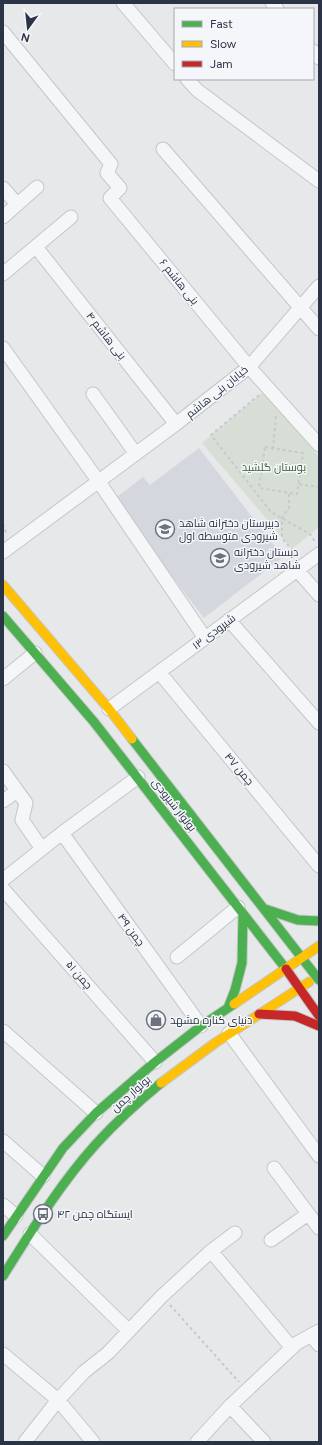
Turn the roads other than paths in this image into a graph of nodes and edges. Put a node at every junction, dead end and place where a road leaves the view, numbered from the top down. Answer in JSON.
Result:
{"nodes":[{"id":1,"x":124,"y":3,"type":"edge"},
{"id":2,"x":3,"y":32,"type":"edge"},
{"id":3,"x":174,"y":63,"type":"edge"},
{"id":4,"x":188,"y":80,"type":"edge"},
{"id":5,"x":163,"y":149,"type":"dead end"},
{"id":6,"x":319,"y":181,"type":"edge"},
{"id":7,"x":37,"y":187,"type":"dead end"},
{"id":8,"x":3,"y":188,"type":"edge"},
{"id":9,"x":17,"y":204,"type":"junction"},
{"id":10,"x":3,"y":217,"type":"edge"},
{"id":11,"x":71,"y":217,"type":"dead end"},
{"id":12,"x":36,"y":247,"type":"junction"},
{"id":13,"x":3,"y":274,"type":"edge"},
{"id":14,"x":319,"y":286,"type":"edge"},
{"id":15,"x":300,"y":308,"type":"junction"},
{"id":16,"x":319,"y":329,"type":"edge"},
{"id":17,"x":3,"y":348,"type":"edge"},
{"id":18,"x":249,"y":367,"type":"junction"},
{"id":19,"x":93,"y":394,"type":"dead end"},
{"id":20,"x":176,"y":424,"type":"junction"},
{"id":21,"x":319,"y":445,"type":"edge"},
{"id":22,"x":136,"y":454,"type":"junction"},
{"id":23,"x":99,"y":482,"type":"junction"},
{"id":24,"x":3,"y":552,"type":"edge"},
{"id":25,"x":319,"y":554,"type":"edge"},
{"id":26,"x":300,"y":568,"type":"junction"},
{"id":27,"x":3,"y":585,"type":"edge"},
{"id":28,"x":319,"y":595,"type":"edge"},
{"id":29,"x":3,"y":616,"type":"edge"},
{"id":30,"x":229,"y":620,"type":"junction"},
{"id":31,"x":206,"y":638,"type":"junction"},
{"id":32,"x":35,"y":653,"type":"junction"},
{"id":33,"x":159,"y":672,"type":"junction"},
{"id":34,"x":3,"y":679,"type":"edge"},
{"id":35,"x":110,"y":709,"type":"junction"},
{"id":36,"x":319,"y":723,"type":"edge"},
{"id":37,"x":3,"y":771,"type":"edge"},
{"id":38,"x":138,"y":777,"type":"junction"},
{"id":39,"x":17,"y":791,"type":"junction"},
{"id":40,"x":3,"y":801,"type":"edge"},
{"id":41,"x":62,"y":833,"type":"junction"},
{"id":42,"x":42,"y":849,"type":"junction"},
{"id":43,"x":319,"y":866,"type":"edge"},
{"id":44,"x":3,"y":880,"type":"edge"},
{"id":45,"x":3,"y":889,"type":"edge"},
{"id":46,"x":265,"y":909,"type":"junction"},
{"id":47,"x":241,"y":911,"type":"junction"},
{"id":48,"x":319,"y":921,"type":"edge"},
{"id":49,"x":319,"y":946,"type":"edge"},
{"id":50,"x":177,"y":956,"type":"dead end"},
{"id":51,"x":303,"y":958,"type":"junction"},
{"id":52,"x":286,"y":969,"type":"junction"},
{"id":53,"x":318,"y":977,"type":"edge"},
{"id":54,"x":300,"y":988,"type":"junction"},
{"id":55,"x":228,"y":1008,"type":"junction"},
{"id":56,"x":259,"y":1014,"type":"junction"},
{"id":57,"x":319,"y":1016,"type":"edge"},
{"id":58,"x":201,"y":1026,"type":"junction"},
{"id":59,"x":319,"y":1026,"type":"edge"},
{"id":60,"x":3,"y":1031,"type":"edge"},
{"id":61,"x":229,"y":1033,"type":"junction"},
{"id":62,"x":155,"y":1062,"type":"junction"},
{"id":63,"x":96,"y":1112,"type":"junction"},
{"id":64,"x":3,"y":1141,"type":"edge"},
{"id":65,"x":319,"y":1156,"type":"edge"},
{"id":66,"x":274,"y":1168,"type":"dead end"},
{"id":67,"x":43,"y":1176,"type":"junction"},
{"id":68,"x":3,"y":1205,"type":"edge"},
{"id":69,"x":308,"y":1214,"type":"junction"},
{"id":70,"x":16,"y":1216,"type":"junction"},
{"id":71,"x":319,"y":1228,"type":"edge"},
{"id":72,"x":30,"y":1234,"type":"junction"},
{"id":73,"x":235,"y":1234,"type":"dead end"},
{"id":74,"x":3,"y":1236,"type":"edge"},
{"id":75,"x":272,"y":1240,"type":"dead end"},
{"id":76,"x":211,"y":1251,"type":"junction"},
{"id":77,"x":3,"y":1276,"type":"edge"},
{"id":78,"x":129,"y":1331,"type":"junction"},
{"id":79,"x":316,"y":1337,"type":"edge"},
{"id":80,"x":292,"y":1348,"type":"junction"},
{"id":81,"x":3,"y":1354,"type":"edge"},
{"id":82,"x":58,"y":1400,"type":"junction"},
{"id":83,"x":230,"y":1406,"type":"junction"},
{"id":84,"x":25,"y":1442,"type":"edge"},
{"id":85,"x":92,"y":1442,"type":"edge"},
{"id":86,"x":197,"y":1442,"type":"edge"},
{"id":87,"x":264,"y":1442,"type":"edge"}],
"edges":[{"from":1,"to":3,"type":"street"},
{"from":2,"to":18,"type":"street","name":"بنی هاشم ۶"},
{"from":4,"to":6,"type":"street"},
{"from":5,"to":15,"type":"street"},
{"from":7,"to":9,"type":"street"},
{"from":8,"to":9,"type":"street"},
{"from":9,"to":10,"type":"street"},
{"from":11,"to":12,"type":"street"},
{"from":12,"to":13,"type":"street"},
{"from":12,"to":20,"type":"street","name":"بنی هاشم ۴"},
{"from":14,"to":15,"type":"street","name":"خیابان بنی هاشم"},
{"from":15,"to":16,"type":"street"},
{"from":15,"to":18,"type":"street","name":"خیابان بنی هاشم"},
{"from":17,"to":23,"type":"street"},
{"from":18,"to":20,"type":"street","name":"خیابان بنی هاشم"},
{"from":18,"to":21,"type":"street","name":"بنی هاشم ۶"},
{"from":19,"to":22,"type":"street"},
{"from":20,"to":22,"type":"street","name":"خیابان بنی هاشم"},
{"from":22,"to":23,"type":"street","name":"خیابان بنی هاشم"},
{"from":23,"to":24,"type":"street","name":"خیابان بنی هاشم"},
{"from":23,"to":31,"type":"street"},
{"from":25,"to":26,"type":"street","name":"شیرودی ۱۳"},
{"from":26,"to":28,"type":"street"},
{"from":26,"to":30,"type":"street","name":"شیرودی ۱۳"},
{"from":27,"to":35,"type":"main road","name":"بولوار شیرودی"},
{"from":29,"to":32,"type":"main road","name":"بولوار شیرودی"},
{"from":30,"to":31,"type":"street","name":"شیرودی ۱۳"},
{"from":30,"to":36,"type":"street"},
{"from":31,"to":33,"type":"street","name":"شیرودی ۱۳"},
{"from":32,"to":34,"type":"street"},
{"from":32,"to":38,"type":"main road","name":"بولوار شیرودی"},
{"from":33,"to":35,"type":"street","name":"شیرودی ۱۳"},
{"from":33,"to":43,"type":"street","name":"چمن ۴۷"},
{"from":35,"to":46,"type":"main road","name":"بولوار شیرودی"},
{"from":37,"to":39,"type":"street"},
{"from":38,"to":41,"type":"street"},
{"from":38,"to":47,"type":"main road","name":"بولوار شیرودی"},
{"from":39,"to":40,"type":"street"},
{"from":39,"to":42,"type":"street"},
{"from":41,"to":42,"type":"street"},
{"from":41,"to":58,"type":"street","name":"چمن ۴۹"},
{"from":42,"to":44,"type":"street"},
{"from":45,"to":62,"type":"street","name":"چمن ۵۱"},
{"from":46,"to":48,"type":"main road"},
{"from":46,"to":51,"type":"main road","name":"بولوار شیرودی"},
{"from":47,"to":50,"type":"street"},
{"from":47,"to":52,"type":"main road","name":"بولوار شیرودی"},
{"from":47,"to":55,"type":"main road"},
{"from":49,"to":51,"type":"main road","name":"بولوار چمن"},
{"from":51,"to":52,"type":"main road","name":"بولوار چمن"},
{"from":51,"to":53,"type":"main road","name":"بولوار شیرودی"},
{"from":52,"to":54,"type":"main road","name":"بولوار شیرودی"},
{"from":52,"to":55,"type":"main road","name":"بولوار چمن"},
{"from":53,"to":54,"type":"main road","name":"بولوار چمن"},
{"from":54,"to":56,"type":"main road","name":"بولوار چمن"},
{"from":54,"to":57,"type":"main road","name":"بولوار شیرودی"},
{"from":55,"to":58,"type":"main road","name":"بولوار چمن"},
{"from":56,"to":59,"type":"main road"},
{"from":56,"to":61,"type":"main road","name":"بولوار چمن"},
{"from":58,"to":62,"type":"main road","name":"بولوار چمن"},
{"from":60,"to":63,"type":"street"},
{"from":61,"to":65,"type":"street"},
{"from":61,"to":72,"type":"main road","name":"بولوار چمن"},
{"from":62,"to":63,"type":"main road","name":"بولوار چمن"},
{"from":63,"to":67,"type":"main road","name":"بولوار چمن"},
{"from":64,"to":67,"type":"street"},
{"from":66,"to":69,"type":"street"},
{"from":67,"to":70,"type":"main road","name":"بولوار چمن"},
{"from":68,"to":70,"type":"street"},
{"from":69,"to":71,"type":"street"},
{"from":69,"to":75,"type":"street"},
{"from":70,"to":74,"type":"main road","name":"بولوار چمن"},
{"from":72,"to":77,"type":"main road","name":"بولوار چمن"},
{"from":72,"to":78,"type":"street"},
{"from":73,"to":76,"type":"street"},
{"from":76,"to":78,"type":"street"},
{"from":76,"to":80,"type":"street"},
{"from":78,"to":82,"type":"street"},
{"from":79,"to":80,"type":"street"},
{"from":80,"to":83,"type":"street"},
{"from":81,"to":82,"type":"street"},
{"from":82,"to":84,"type":"street"},
{"from":82,"to":85,"type":"street"},
{"from":83,"to":86,"type":"street"},
{"from":83,"to":87,"type":"street"}]}
